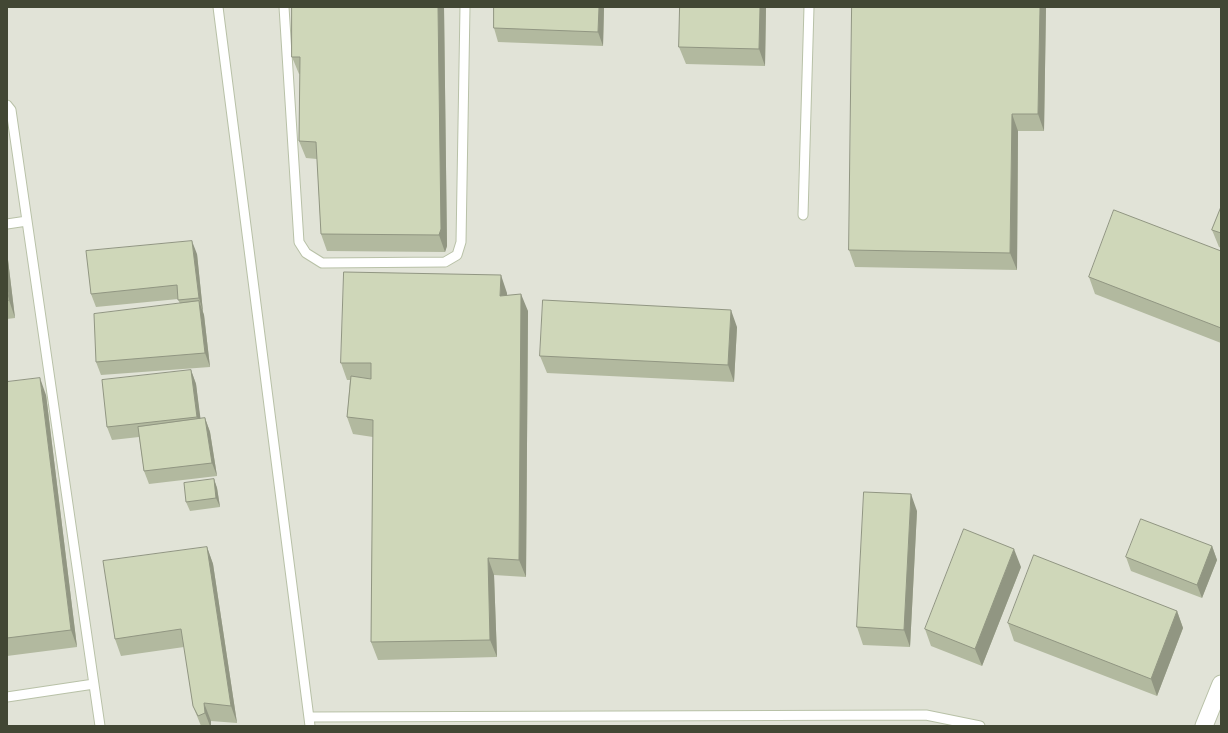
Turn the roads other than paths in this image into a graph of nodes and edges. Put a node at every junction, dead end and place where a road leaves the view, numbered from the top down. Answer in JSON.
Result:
{"nodes":[{"id":1,"x":218,"y":7,"type":"edge"},
{"id":2,"x":284,"y":7,"type":"edge"},
{"id":3,"x":464,"y":7,"type":"edge"},
{"id":4,"x":809,"y":7,"type":"edge"},
{"id":5,"x":7,"y":105,"type":"edge"},
{"id":6,"x":803,"y":215,"type":"dead end"},
{"id":7,"x":27,"y":221,"type":"junction"},
{"id":8,"x":7,"y":224,"type":"edge"},
{"id":9,"x":94,"y":684,"type":"junction"},
{"id":10,"x":1221,"y":684,"type":"edge"},
{"id":11,"x":7,"y":697,"type":"edge"},
{"id":12,"x":310,"y":722,"type":"edge"},
{"id":13,"x":100,"y":726,"type":"edge"},
{"id":14,"x":980,"y":726,"type":"edge"},
{"id":15,"x":1204,"y":726,"type":"edge"}],
"edges":[{"from":1,"to":12,"type":"lane"},
{"from":2,"to":3,"type":"lane"},
{"from":4,"to":6,"type":"lane"},
{"from":5,"to":7,"type":"lane"},
{"from":7,"to":8,"type":"lane"},
{"from":7,"to":9,"type":"lane"},
{"from":9,"to":11,"type":"lane"},
{"from":9,"to":13,"type":"lane"},
{"from":10,"to":15,"type":"street"},
{"from":12,"to":14,"type":"lane"}]}
